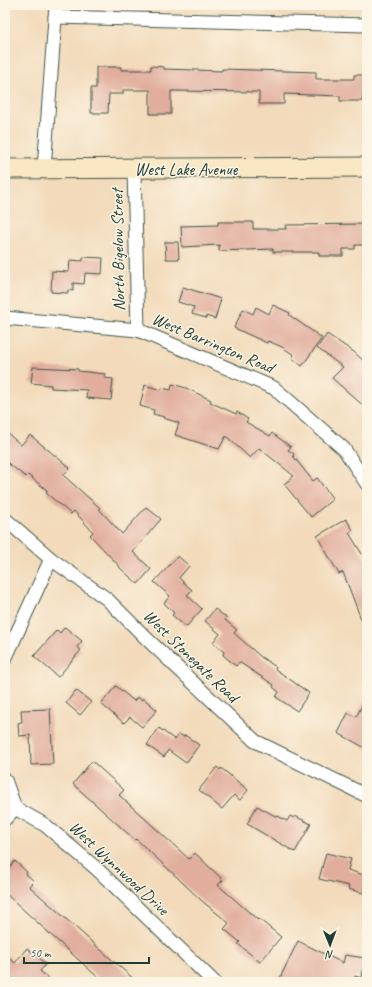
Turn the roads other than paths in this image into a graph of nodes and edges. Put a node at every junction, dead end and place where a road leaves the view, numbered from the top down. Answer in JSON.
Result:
{"nodes":[{"id":1,"x":55,"y":11,"type":"edge"},
{"id":2,"x":367,"y":25,"type":"edge"},
{"id":3,"x":367,"y":167,"type":"edge"},
{"id":4,"x":5,"y":169,"type":"edge"},
{"id":5,"x":44,"y":169,"type":"junction"},
{"id":6,"x":134,"y":169,"type":"junction"},
{"id":7,"x":5,"y":318,"type":"edge"},
{"id":8,"x":138,"y":330,"type":"junction"},
{"id":9,"x":367,"y":484,"type":"edge"},
{"id":10,"x":5,"y":519,"type":"edge"},
{"id":11,"x":51,"y":559,"type":"junction"},
{"id":12,"x":5,"y":659,"type":"edge"},
{"id":13,"x":5,"y":780,"type":"edge"},
{"id":14,"x":367,"y":796,"type":"edge"},
{"id":15,"x":15,"y":808,"type":"junction"},
{"id":16,"x":5,"y":819,"type":"edge"},
{"id":17,"x":214,"y":982,"type":"edge"}],
"edges":[{"from":1,"to":2,"type":"street"},
{"from":1,"to":5,"type":"street"},
{"from":3,"to":6,"type":"street","name":"West Lake Avenue"},
{"from":4,"to":5,"type":"street","name":"West Lake Avenue"},
{"from":5,"to":6,"type":"street","name":"West Lake Avenue"},
{"from":6,"to":8,"type":"street","name":"North Bigelow Street"},
{"from":7,"to":8,"type":"street","name":"West Barrington Road"},
{"from":8,"to":9,"type":"street","name":"West Barrington Road"},
{"from":10,"to":11,"type":"street","name":"West Stonegate Road"},
{"from":11,"to":12,"type":"street"},
{"from":11,"to":14,"type":"street","name":"West Stonegate Road"},
{"from":13,"to":15,"type":"street"},
{"from":15,"to":16,"type":"street"},
{"from":15,"to":17,"type":"street","name":"West Wynnwood Drive"}]}
